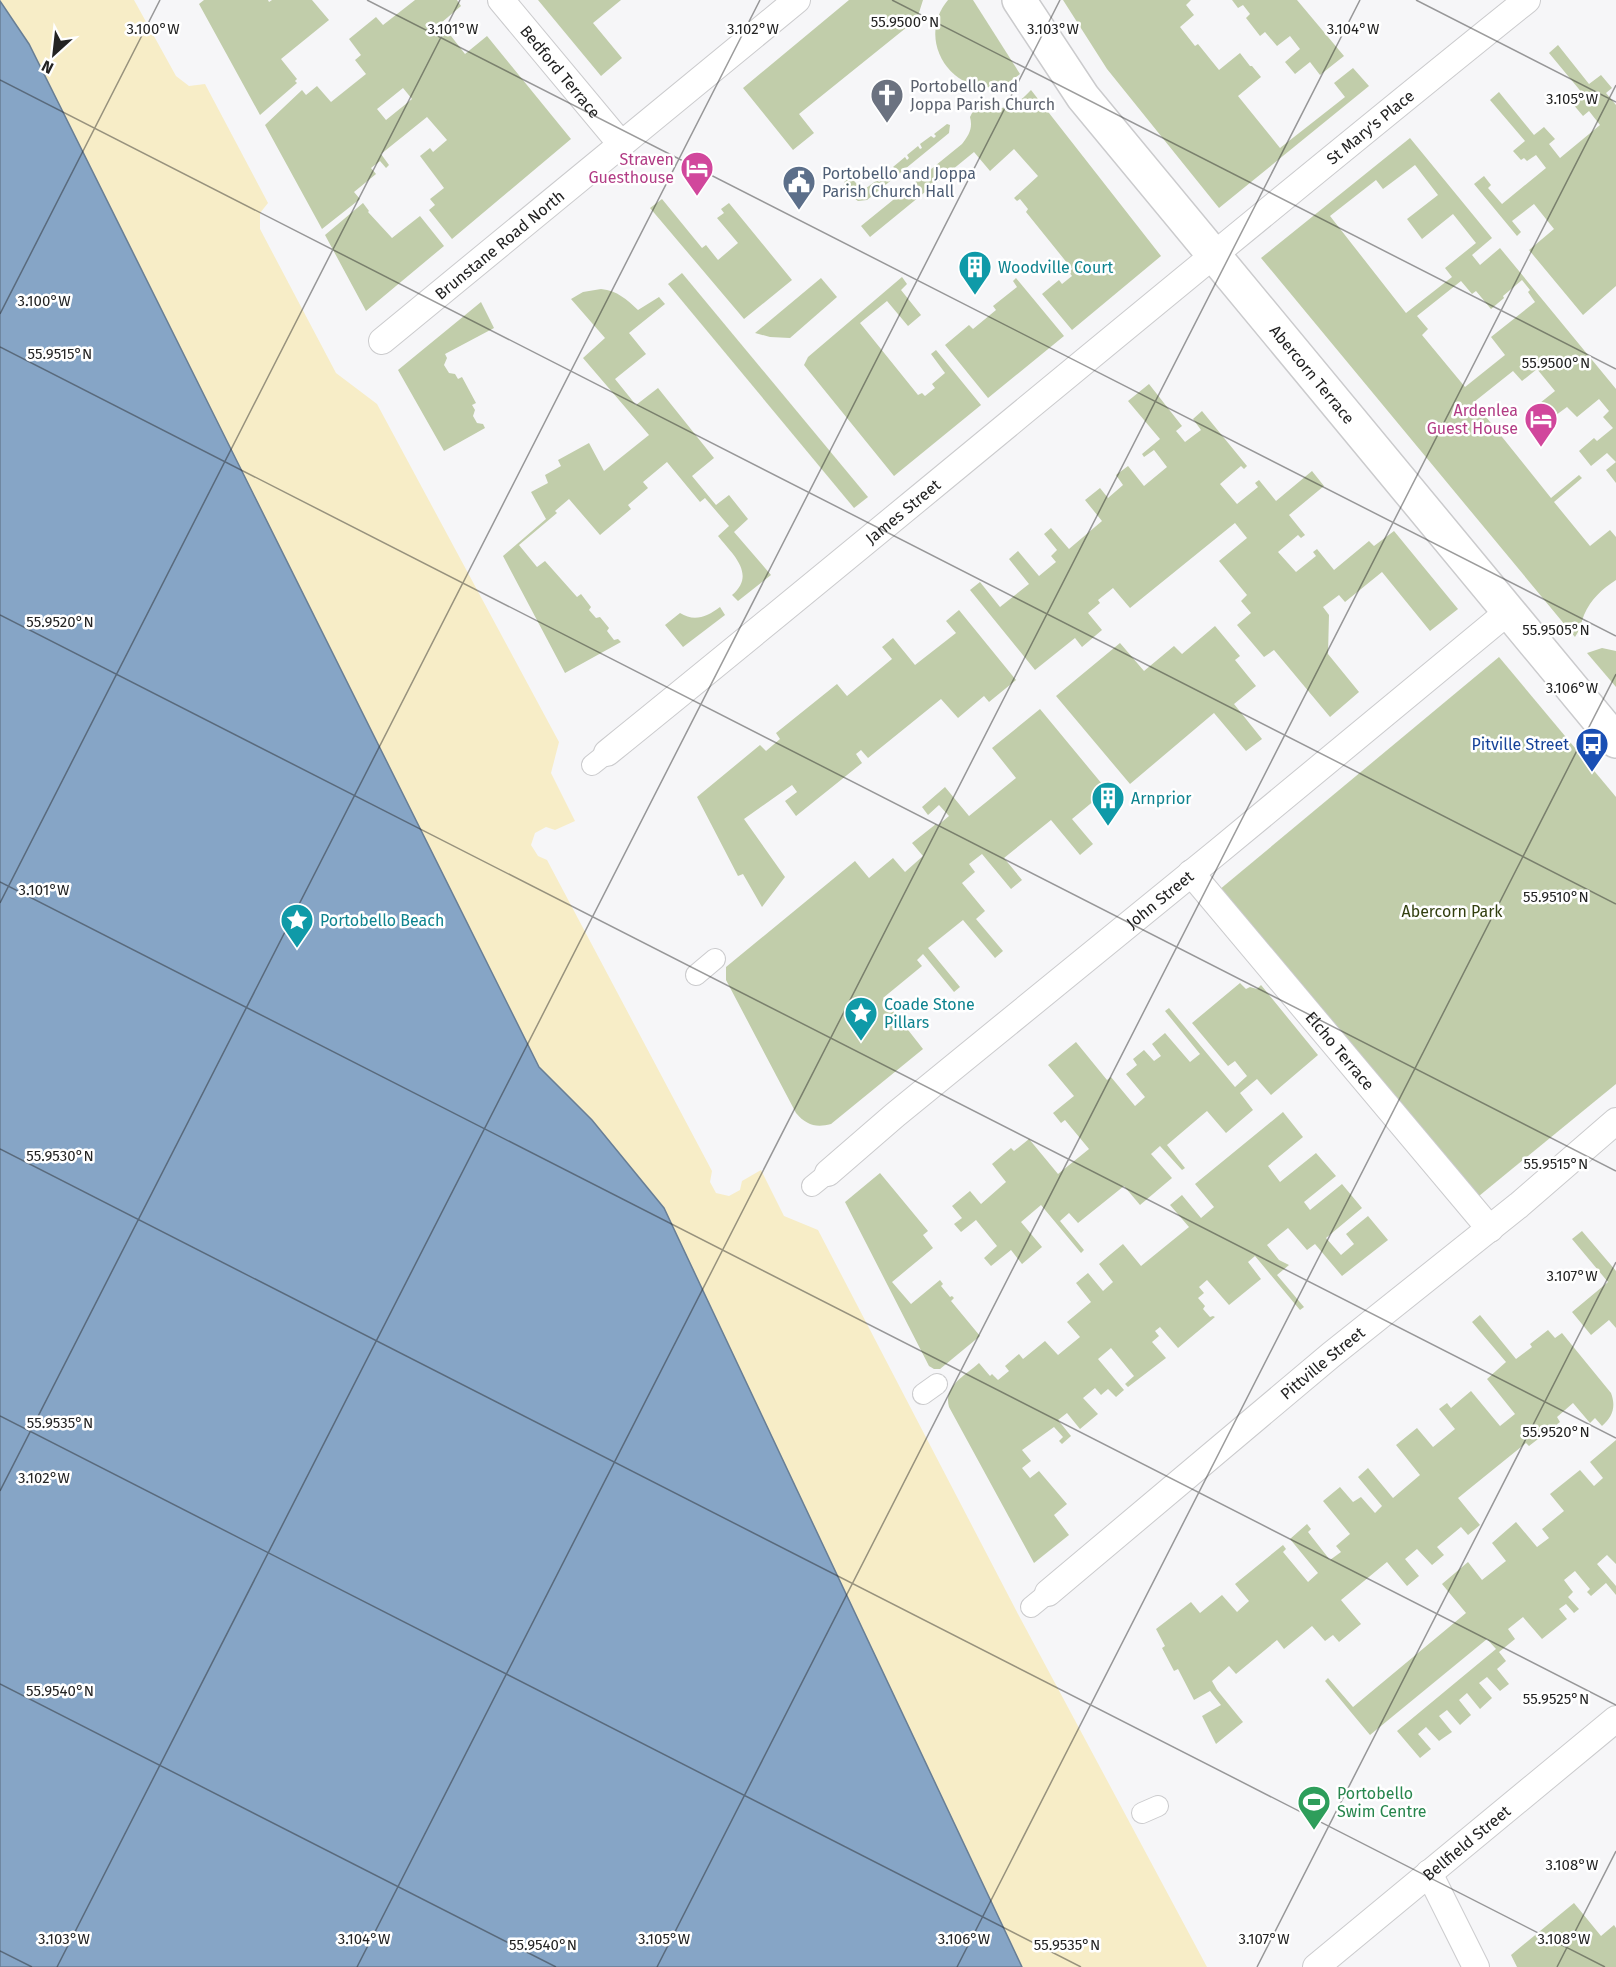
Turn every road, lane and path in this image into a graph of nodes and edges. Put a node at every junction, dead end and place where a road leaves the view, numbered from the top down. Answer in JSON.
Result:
{"nodes":[{"id":1,"x":501,"y":0,"type":"edge"},
{"id":2,"x":797,"y":0,"type":"edge"},
{"id":3,"x":1019,"y":0,"type":"edge"},
{"id":4,"x":1527,"y":0,"type":"edge"},
{"id":5,"x":621,"y":144,"type":"junction"},
{"id":6,"x":1214,"y":256,"type":"junction"},
{"id":7,"x":375,"y":346,"type":"dead end"},
{"id":8,"x":1509,"y":611,"type":"junction"},
{"id":9,"x":1616,"y":741,"type":"edge"},
{"id":10,"x":599,"y":759,"type":"dead end"},
{"id":11,"x":1191,"y":873,"type":"junction"},
{"id":12,"x":715,"y":958,"type":"dead end"},
{"id":13,"x":696,"y":975,"type":"dead end"},
{"id":14,"x":1616,"y":1121,"type":"edge"},
{"id":15,"x":820,"y":1179,"type":"dead end"},
{"id":16,"x":1490,"y":1229,"type":"junction"},
{"id":17,"x":1040,"y":1600,"type":"dead end"},
{"id":18,"x":1616,"y":1719,"type":"edge"},
{"id":19,"x":1429,"y":1874,"type":"junction"},
{"id":20,"x":1316,"y":1967,"type":"edge"},
{"id":21,"x":1476,"y":1967,"type":"edge"}],
"edges":[{"from":1,"to":5,"type":"street","name":"Bedford Terrace"},
{"from":2,"to":5,"type":"street","name":"Brunstane Road North"},
{"from":3,"to":6,"type":"main road","name":"Abercorn Terrace"},
{"from":4,"to":6,"type":"street","name":"St Mary's Place"},
{"from":5,"to":7,"type":"street","name":"Brunstane Road North"},
{"from":6,"to":8,"type":"main road","name":"Abercorn Terrace"},
{"from":6,"to":10,"type":"street","name":"James Street"},
{"from":8,"to":9,"type":"main road","name":"Abercorn Terrace"},
{"from":8,"to":11,"type":"street","name":"John Street"},
{"from":11,"to":15,"type":"street","name":"John Street"},
{"from":11,"to":16,"type":"street","name":"Elcho Terrace"},
{"from":12,"to":13,"type":"street"},
{"from":14,"to":16,"type":"street","name":"Pittville Street"},
{"from":16,"to":17,"type":"street","name":"Pittville Street"},
{"from":18,"to":19,"type":"street","name":"Bellfield Street"},
{"from":19,"to":20,"type":"street","name":"Bellfield Street"},
{"from":19,"to":21,"type":"street"}]}
